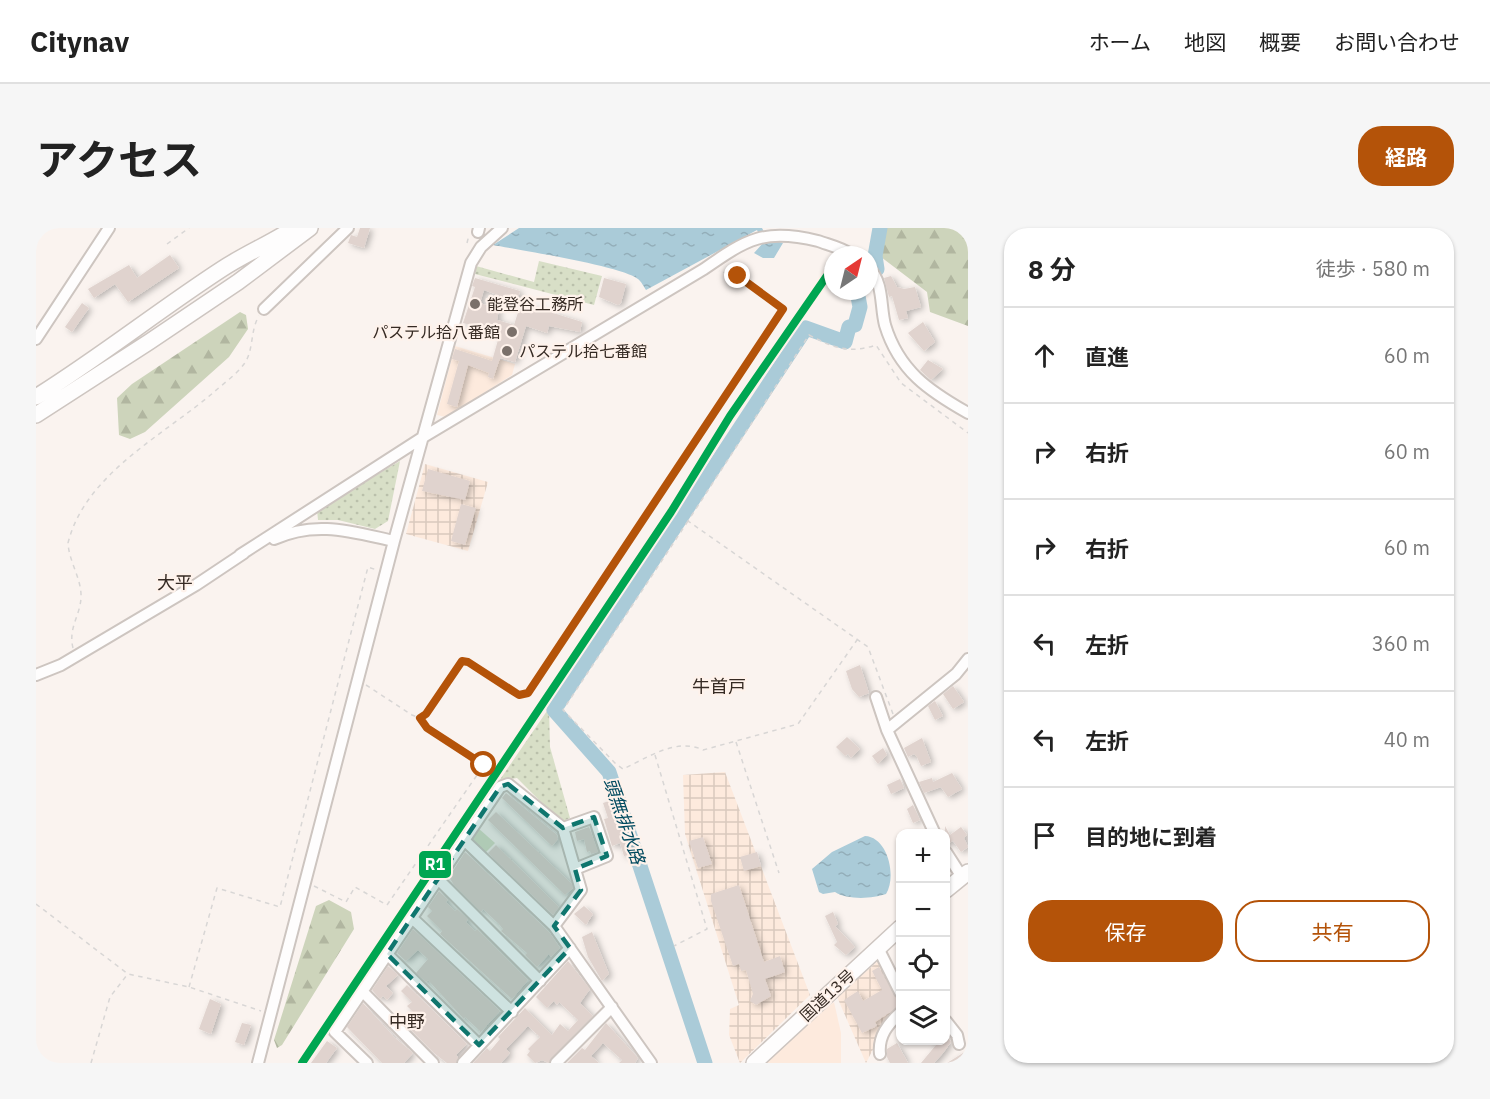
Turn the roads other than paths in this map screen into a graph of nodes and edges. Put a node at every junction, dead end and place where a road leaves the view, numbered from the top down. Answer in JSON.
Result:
{"nodes":[{"id":1,"x":109,"y":228,"type":"edge"},
{"id":2,"x":294,"y":228,"type":"edge"},
{"id":3,"x":310,"y":228,"type":"edge"},
{"id":4,"x":348,"y":228,"type":"edge"},
{"id":5,"x":502,"y":228,"type":"edge"},
{"id":6,"x":830,"y":246,"type":"edge"},
{"id":7,"x":878,"y":294,"type":"edge"},
{"id":8,"x":264,"y":309,"type":"road end"},
{"id":9,"x":36,"y":339,"type":"edge"},
{"id":10,"x":36,"y":397,"type":"edge"},
{"id":11,"x":968,"y":413,"type":"edge"},
{"id":12,"x":38,"y":414,"type":"edge"},
{"id":13,"x":425,"y":436,"type":"junction"},
{"id":14,"x":394,"y":541,"type":"junction"},
{"id":15,"x":240,"y":555,"type":"junction"},
{"id":16,"x":968,"y":659,"type":"edge"},
{"id":17,"x":36,"y":675,"type":"edge"},
{"id":18,"x":876,"y":697,"type":"dead end"},
{"id":19,"x":892,"y":727,"type":"junction"},
{"id":20,"x":563,"y":828,"type":"junction"},
{"id":21,"x":933,"y":829,"type":"edge"},
{"id":22,"x":463,"y":838,"type":"junction"},
{"id":23,"x":950,"y":858,"type":"edge"},
{"id":24,"x":575,"y":869,"type":"junction"},
{"id":25,"x":965,"y":875,"type":"edge"},
{"id":26,"x":437,"y":878,"type":"junction"},
{"id":27,"x":950,"y":886,"type":"edge"},
{"id":28,"x":411,"y":917,"type":"junction"},
{"id":29,"x":554,"y":926,"type":"junction"},
{"id":30,"x":896,"y":932,"type":"edge"},
{"id":31,"x":570,"y":948,"type":"junction"},
{"id":32,"x":878,"y":948,"type":"junction"},
{"id":33,"x":387,"y":954,"type":"junction"},
{"id":34,"x":540,"y":981,"type":"junction"},
{"id":35,"x":362,"y":991,"type":"junction"},
{"id":36,"x":900,"y":991,"type":"edge"},
{"id":37,"x":612,"y":1007,"type":"junction"},
{"id":38,"x":512,"y":1012,"type":"junction"},
{"id":39,"x":896,"y":1018,"type":"edge"},
{"id":40,"x":950,"y":1027,"type":"edge"},
{"id":41,"x":959,"y":1044,"type":"dead end"},
{"id":42,"x":479,"y":1045,"type":"junction"},
{"id":43,"x":880,"y":1054,"type":"dead end"},
{"id":44,"x":756,"y":1062,"type":"edge"},
{"id":45,"x":258,"y":1063,"type":"edge"},
{"id":46,"x":367,"y":1063,"type":"edge"},
{"id":47,"x":433,"y":1063,"type":"edge"},
{"id":48,"x":463,"y":1063,"type":"edge"},
{"id":49,"x":556,"y":1063,"type":"edge"},
{"id":50,"x":651,"y":1063,"type":"edge"}],
"edges":[{"from":1,"to":9,"type":"street"},
{"from":2,"to":10,"type":"highway"},
{"from":3,"to":12,"type":"highway"},
{"from":4,"to":8,"type":"street"},
{"from":5,"to":13,"type":"street"},
{"from":6,"to":13,"type":"street"},
{"from":7,"to":11,"type":"street"},
{"from":13,"to":14,"type":"street"},
{"from":13,"to":15,"type":"street"},
{"from":14,"to":15,"type":"street"},
{"from":14,"to":45,"type":"street"},
{"from":15,"to":17,"type":"street"},
{"from":16,"to":19,"type":"street"},
{"from":18,"to":19,"type":"street"},
{"from":19,"to":21,"type":"street"},
{"from":20,"to":22,"type":"street"},
{"from":20,"to":24,"type":"street"},
{"from":20,"to":24,"type":"street"},
{"from":22,"to":26,"type":"street"},
{"from":22,"to":29,"type":"street"},
{"from":23,"to":25,"type":"street"},
{"from":24,"to":29,"type":"street"},
{"from":25,"to":27,"type":"highway"},
{"from":26,"to":28,"type":"street"},
{"from":26,"to":34,"type":"street"},
{"from":28,"to":33,"type":"street"},
{"from":28,"to":38,"type":"street"},
{"from":29,"to":31,"type":"street"},
{"from":30,"to":32,"type":"highway","name":"国道13号"},
{"from":31,"to":34,"type":"street"},
{"from":31,"to":37,"type":"street"},
{"from":32,"to":36,"type":"street"},
{"from":32,"to":44,"type":"highway","name":"国道13号"},
{"from":33,"to":35,"type":"street"},
{"from":33,"to":42,"type":"street"},
{"from":34,"to":38,"type":"street"},
{"from":35,"to":46,"type":"street"},
{"from":35,"to":47,"type":"street"},
{"from":37,"to":49,"type":"street"},
{"from":37,"to":50,"type":"street"},
{"from":38,"to":42,"type":"street"},
{"from":39,"to":43,"type":"street"},
{"from":40,"to":41,"type":"street"},
{"from":42,"to":48,"type":"street"}]}
